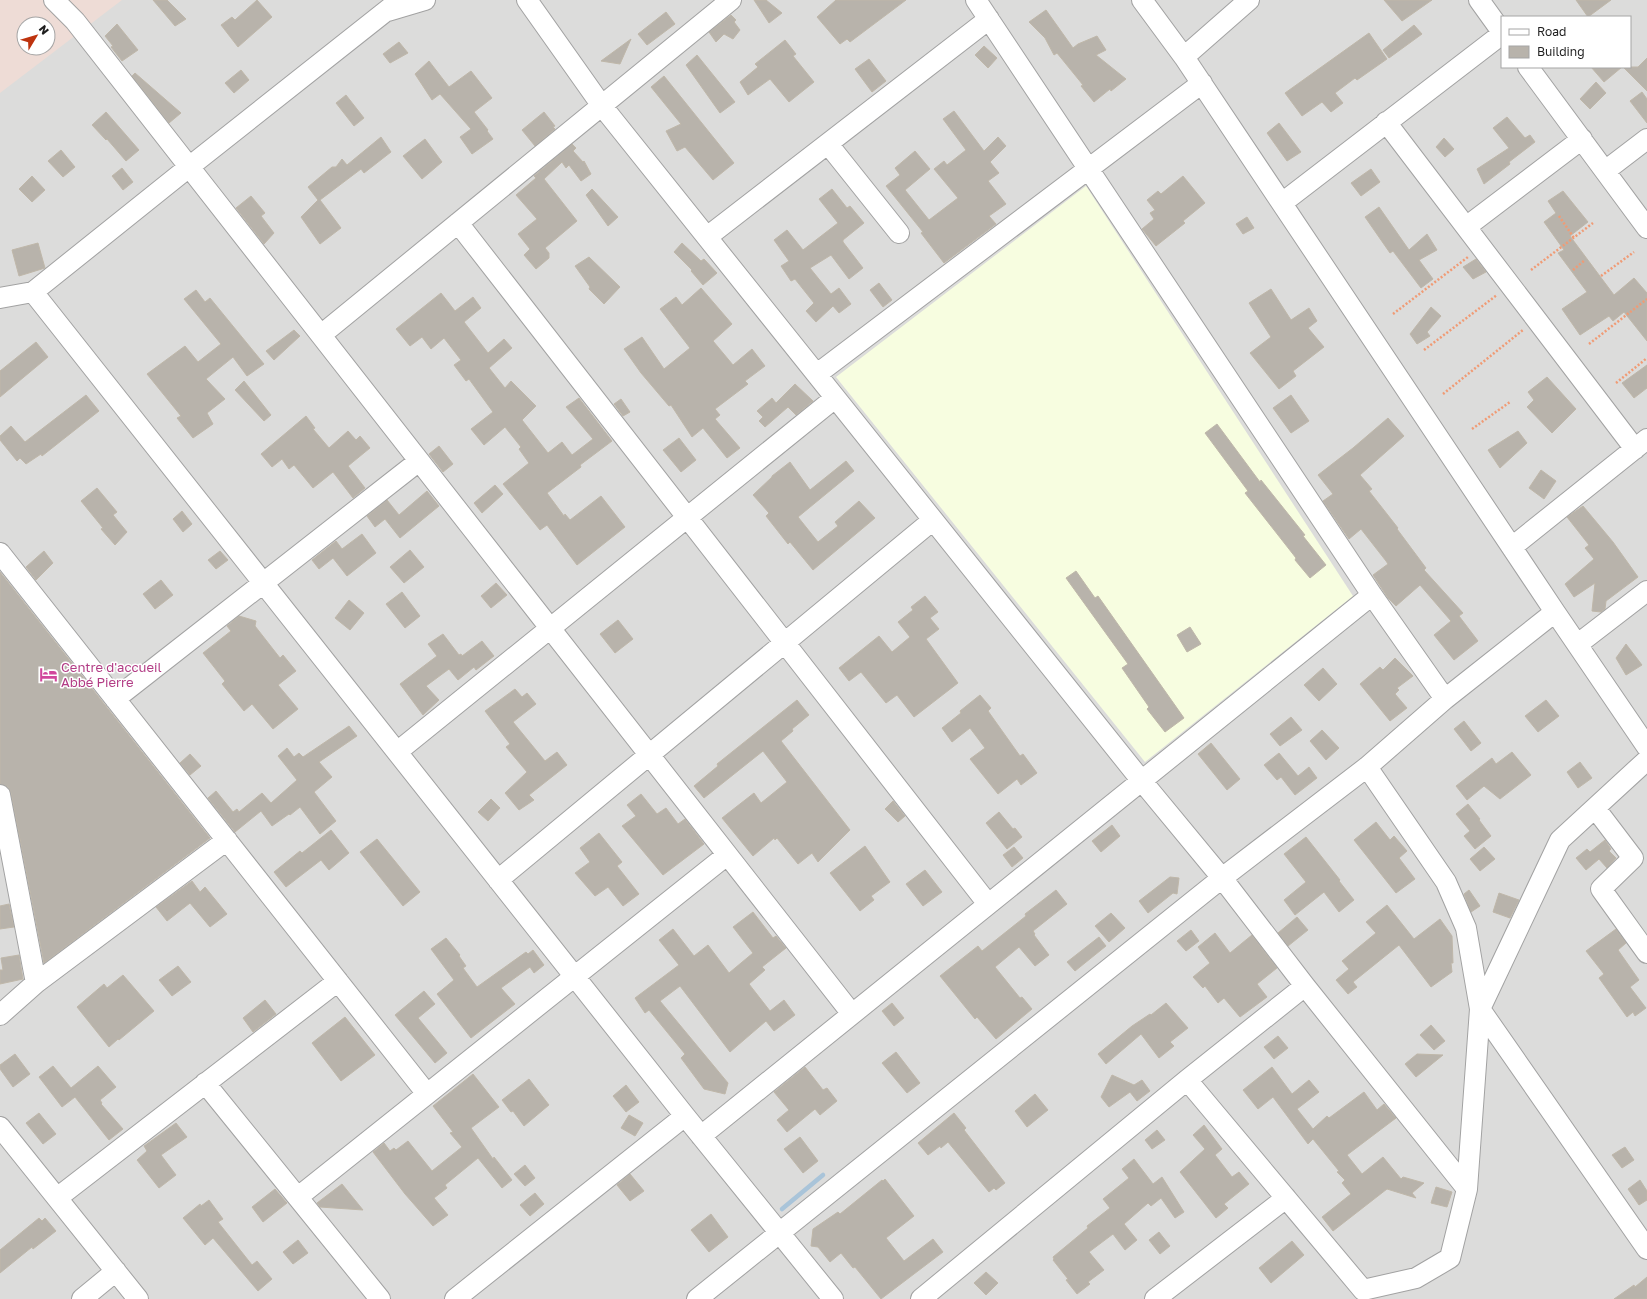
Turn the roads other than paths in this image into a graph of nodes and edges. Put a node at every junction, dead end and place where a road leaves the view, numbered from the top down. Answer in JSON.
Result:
{"nodes":[{"id":1,"x":54,"y":0,"type":"edge"},
{"id":2,"x":425,"y":0,"type":"edge"},
{"id":3,"x":731,"y":0,"type":"edge"},
{"id":4,"x":976,"y":0,"type":"edge"},
{"id":5,"x":1142,"y":0,"type":"edge"},
{"id":6,"x":1249,"y":0,"type":"edge"},
{"id":7,"x":1479,"y":0,"type":"edge"},
{"id":8,"x":524,"y":2,"type":"edge"},
{"id":9,"x":394,"y":5,"type":"edge"},
{"id":10,"x":989,"y":19,"type":"junction"},
{"id":11,"x":1501,"y":32,"type":"edge"},
{"id":12,"x":1501,"y":34,"type":"edge"},
{"id":13,"x":1184,"y":57,"type":"junction"},
{"id":14,"x":1529,"y":68,"type":"edge"},
{"id":15,"x":1202,"y":83,"type":"junction"},
{"id":16,"x":602,"y":106,"type":"junction"},
{"id":17,"x":1386,"y":122,"type":"junction"},
{"id":18,"x":1582,"y":139,"type":"junction"},
{"id":19,"x":1647,"y":139,"type":"edge"},
{"id":20,"x":828,"y":144,"type":"junction"},
{"id":21,"x":189,"y":167,"type":"junction"},
{"id":22,"x":1088,"y":169,"type":"junction"},
{"id":23,"x":1605,"y":171,"type":"junction"},
{"id":24,"x":1282,"y":203,"type":"junction"},
{"id":25,"x":458,"y":223,"type":"junction"},
{"id":26,"x":1466,"y":227,"type":"junction"},
{"id":27,"x":1647,"y":228,"type":"edge"},
{"id":28,"x":899,"y":233,"type":"dead end"},
{"id":29,"x":707,"y":237,"type":"junction"},
{"id":30,"x":33,"y":292,"type":"junction"},
{"id":31,"x":0,"y":298,"type":"edge"},
{"id":32,"x":321,"y":335,"type":"junction"},
{"id":33,"x":817,"y":374,"type":"junction"},
{"id":34,"x":835,"y":398,"type":"junction"},
{"id":35,"x":1641,"y":444,"type":"edge"},
{"id":36,"x":419,"y":460,"type":"junction"},
{"id":37,"x":687,"y":518,"type":"junction"},
{"id":38,"x":933,"y":520,"type":"junction"},
{"id":39,"x":1512,"y":547,"type":"junction"},
{"id":40,"x":0,"y":553,"type":"edge"},
{"id":41,"x":263,"y":583,"type":"junction"},
{"id":42,"x":1647,"y":591,"type":"edge"},
{"id":43,"x":1372,"y":595,"type":"junction"},
{"id":44,"x":1555,"y":612,"type":"junction"},
{"id":45,"x":550,"y":628,"type":"junction"},
{"id":46,"x":785,"y":643,"type":"junction"},
{"id":47,"x":1578,"y":644,"type":"junction"},
{"id":48,"x":115,"y":699,"type":"junction"},
{"id":49,"x":1445,"y":699,"type":"junction"},
{"id":50,"x":1647,"y":747,"type":"edge"},
{"id":51,"x":397,"y":752,"type":"junction"},
{"id":52,"x":650,"y":755,"type":"junction"},
{"id":53,"x":1647,"y":760,"type":"edge"},
{"id":54,"x":1367,"y":767,"type":"junction"},
{"id":55,"x":1141,"y":780,"type":"junction"},
{"id":56,"x":0,"y":794,"type":"edge"},
{"id":57,"x":1595,"y":808,"type":"junction"},
{"id":58,"x":227,"y":840,"type":"junction"},
{"id":59,"x":727,"y":855,"type":"junction"},
{"id":60,"x":1222,"y":878,"type":"junction"},
{"id":61,"x":498,"y":880,"type":"junction"},
{"id":62,"x":988,"y":904,"type":"junction"},
{"id":63,"x":1647,"y":953,"type":"edge"},
{"id":64,"x":574,"y":977,"type":"junction"},
{"id":65,"x":338,"y":981,"type":"junction"},
{"id":66,"x":36,"y":983,"type":"junction"},
{"id":67,"x":1305,"y":986,"type":"junction"},
{"id":68,"x":1480,"y":1009,"type":"junction"},
{"id":69,"x":852,"y":1014,"type":"junction"},
{"id":70,"x":0,"y":1015,"type":"edge"},
{"id":71,"x":1187,"y":1080,"type":"junction"},
{"id":72,"x":205,"y":1083,"type":"junction"},
{"id":73,"x":427,"y":1094,"type":"junction"},
{"id":74,"x":685,"y":1116,"type":"junction"},
{"id":75,"x":0,"y":1127,"type":"edge"},
{"id":76,"x":701,"y":1136,"type":"junction"},
{"id":77,"x":1467,"y":1188,"type":"junction"},
{"id":78,"x":57,"y":1198,"type":"junction"},
{"id":79,"x":298,"y":1198,"type":"junction"},
{"id":80,"x":1286,"y":1198,"type":"junction"},
{"id":81,"x":780,"y":1233,"type":"junction"},
{"id":82,"x":1647,"y":1250,"type":"edge"},
{"id":83,"x":116,"y":1272,"type":"junction"},
{"id":84,"x":82,"y":1299,"type":"edge"},
{"id":85,"x":138,"y":1299,"type":"edge"},
{"id":86,"x":380,"y":1299,"type":"edge"},
{"id":87,"x":455,"y":1299,"type":"edge"},
{"id":88,"x":697,"y":1299,"type":"edge"},
{"id":89,"x":833,"y":1299,"type":"edge"},
{"id":90,"x":921,"y":1299,"type":"edge"},
{"id":91,"x":1155,"y":1299,"type":"edge"}],
"edges":[{"from":1,"to":21,"type":"street"},
{"from":2,"to":9,"type":"street"},
{"from":3,"to":16,"type":"street"},
{"from":4,"to":10,"type":"street"},
{"from":5,"to":13,"type":"street"},
{"from":6,"to":13,"type":"street"},
{"from":7,"to":11,"type":"street"},
{"from":8,"to":16,"type":"street"},
{"from":9,"to":21,"type":"street"},
{"from":10,"to":20,"type":"street"},
{"from":10,"to":22,"type":"street"},
{"from":12,"to":17,"type":"street"},
{"from":13,"to":15,"type":"street"},
{"from":14,"to":18,"type":"street"},
{"from":15,"to":22,"type":"street"},
{"from":15,"to":24,"type":"street"},
{"from":16,"to":25,"type":"street"},
{"from":16,"to":29,"type":"street"},
{"from":17,"to":24,"type":"street"},
{"from":17,"to":26,"type":"street"},
{"from":18,"to":23,"type":"street"},
{"from":18,"to":26,"type":"street"},
{"from":19,"to":23,"type":"street"},
{"from":20,"to":28,"type":"street"},
{"from":20,"to":29,"type":"street"},
{"from":21,"to":30,"type":"street"},
{"from":21,"to":32,"type":"street"},
{"from":22,"to":33,"type":"street"},
{"from":22,"to":43,"type":"street"},
{"from":23,"to":27,"type":"street"},
{"from":24,"to":39,"type":"street"},
{"from":25,"to":32,"type":"street"},
{"from":25,"to":37,"type":"street"},
{"from":26,"to":35,"type":"street"},
{"from":29,"to":33,"type":"street"},
{"from":30,"to":31,"type":"street"},
{"from":30,"to":41,"type":"street"},
{"from":32,"to":36,"type":"street"},
{"from":33,"to":34,"type":"street"},
{"from":34,"to":37,"type":"street"},
{"from":34,"to":38,"type":"street"},
{"from":35,"to":39,"type":"street"},
{"from":36,"to":41,"type":"street"},
{"from":36,"to":45,"type":"street"},
{"from":37,"to":45,"type":"street"},
{"from":37,"to":46,"type":"street"},
{"from":38,"to":46,"type":"street"},
{"from":38,"to":55,"type":"street"},
{"from":39,"to":44,"type":"street"},
{"from":40,"to":48,"type":"street"},
{"from":41,"to":48,"type":"street"},
{"from":41,"to":51,"type":"street"},
{"from":42,"to":47,"type":"street"},
{"from":43,"to":49,"type":"street"},
{"from":43,"to":55,"type":"street"},
{"from":44,"to":47,"type":"street"},
{"from":44,"to":49,"type":"street"},
{"from":45,"to":51,"type":"street"},
{"from":45,"to":52,"type":"street"},
{"from":46,"to":52,"type":"street"},
{"from":46,"to":62,"type":"street"},
{"from":47,"to":50,"type":"street"},
{"from":48,"to":58,"type":"street"},
{"from":49,"to":54,"type":"street"},
{"from":51,"to":61,"type":"street"},
{"from":52,"to":59,"type":"street"},
{"from":52,"to":61,"type":"street"},
{"from":53,"to":57,"type":"street"},
{"from":54,"to":60,"type":"street"},
{"from":54,"to":68,"type":"street"},
{"from":55,"to":60,"type":"street"},
{"from":55,"to":62,"type":"street"},
{"from":56,"to":66,"type":"street"},
{"from":57,"to":63,"type":"street"},
{"from":57,"to":68,"type":"street"},
{"from":58,"to":65,"type":"street"},
{"from":58,"to":66,"type":"street"},
{"from":59,"to":64,"type":"street"},
{"from":59,"to":69,"type":"street"},
{"from":60,"to":67,"type":"street"},
{"from":60,"to":81,"type":"street"},
{"from":61,"to":64,"type":"street"},
{"from":62,"to":69,"type":"street"},
{"from":64,"to":73,"type":"street"},
{"from":64,"to":74,"type":"street"},
{"from":65,"to":72,"type":"street"},
{"from":65,"to":73,"type":"street"},
{"from":66,"to":70,"type":"street"},
{"from":67,"to":71,"type":"street"},
{"from":67,"to":77,"type":"street"},
{"from":68,"to":77,"type":"street"},
{"from":68,"to":82,"type":"street"},
{"from":69,"to":76,"type":"street"},
{"from":71,"to":80,"type":"street"},
{"from":71,"to":90,"type":"street"},
{"from":72,"to":78,"type":"street"},
{"from":72,"to":79,"type":"street"},
{"from":73,"to":79,"type":"street"},
{"from":74,"to":76,"type":"street"},
{"from":74,"to":87,"type":"street"},
{"from":75,"to":78,"type":"street"},
{"from":76,"to":81,"type":"street"},
{"from":77,"to":80,"type":"street"},
{"from":78,"to":83,"type":"street"},
{"from":79,"to":86,"type":"street"},
{"from":80,"to":91,"type":"street"},
{"from":81,"to":88,"type":"street"},
{"from":81,"to":89,"type":"street"},
{"from":83,"to":84,"type":"street"},
{"from":83,"to":85,"type":"street"}]}
